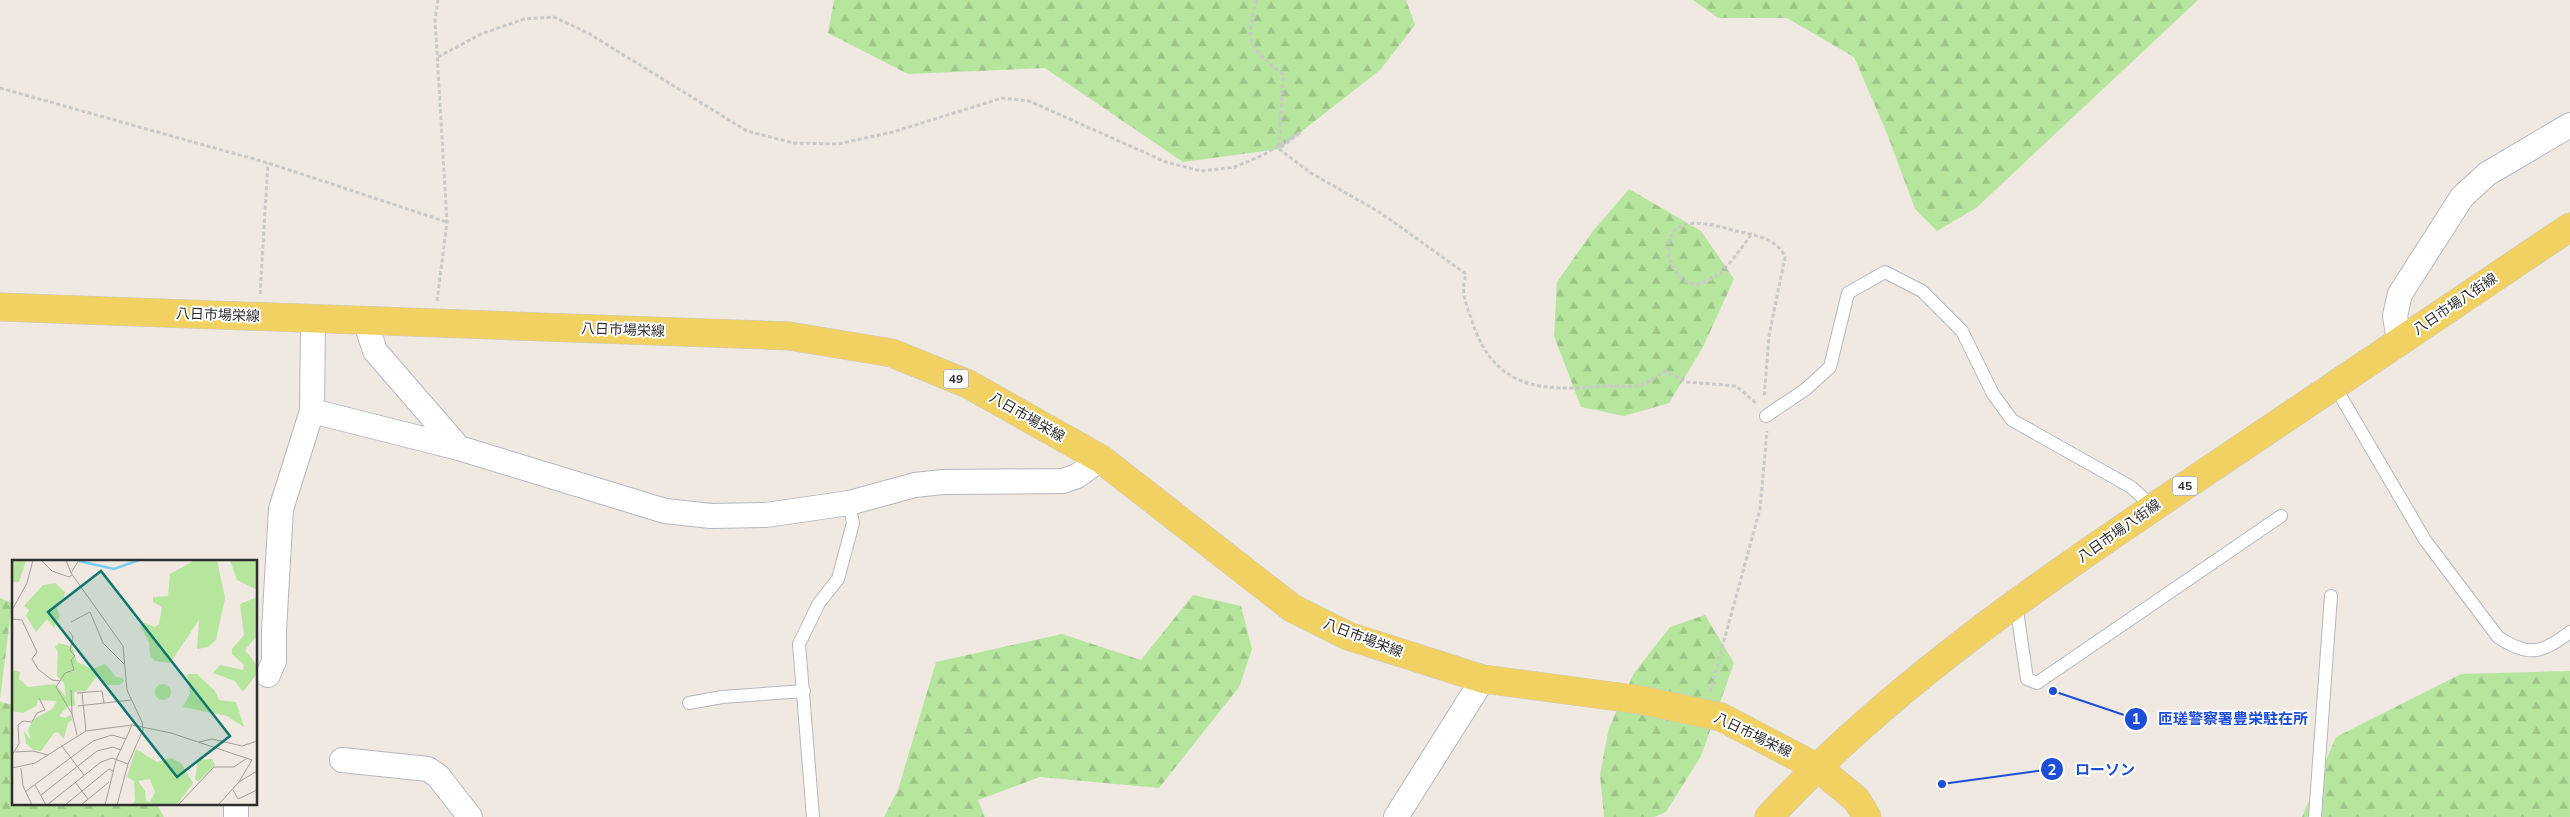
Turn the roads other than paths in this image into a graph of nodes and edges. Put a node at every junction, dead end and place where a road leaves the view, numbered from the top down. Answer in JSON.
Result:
{"nodes":[{"id":1,"x":2570,"y":126,"type":"edge"},
{"id":2,"x":2570,"y":227,"type":"edge"},
{"id":3,"x":0,"y":307,"type":"edge"},
{"id":4,"x":313,"y":318,"type":"junction"},
{"id":5,"x":365,"y":320,"type":"junction"},
{"id":6,"x":2399,"y":341,"type":"junction"},
{"id":7,"x":2334,"y":385,"type":"junction"},
{"id":8,"x":312,"y":411,"type":"junction"},
{"id":9,"x":1764,"y":414,"type":"road end"},
{"id":10,"x":459,"y":448,"type":"junction"},
{"id":11,"x":1101,"y":459,"type":"junction"},
{"id":12,"x":849,"y":503,"type":"junction"},
{"id":13,"x":2153,"y":508,"type":"junction"},
{"id":14,"x":2281,"y":516,"type":"dead end"},
{"id":15,"x":2330,"y":596,"type":"dead end"},
{"id":16,"x":2016,"y":604,"type":"junction"},
{"id":17,"x":265,"y":631,"type":"edge"},
{"id":18,"x":2570,"y":632,"type":"edge"},
{"id":19,"x":268,"y":675,"type":"dead end"},
{"id":20,"x":1483,"y":680,"type":"junction"},
{"id":21,"x":804,"y":691,"type":"junction"},
{"id":22,"x":689,"y":703,"type":"dead end"},
{"id":23,"x":342,"y":760,"type":"dead end"},
{"id":24,"x":1818,"y":768,"type":"junction"},
{"id":25,"x":236,"y":804,"type":"edge"},
{"id":26,"x":236,"y":817,"type":"edge"},
{"id":27,"x":470,"y":817,"type":"edge"},
{"id":28,"x":813,"y":817,"type":"edge"},
{"id":29,"x":1396,"y":817,"type":"edge"},
{"id":30,"x":1769,"y":817,"type":"edge"},
{"id":31,"x":1867,"y":817,"type":"edge"},
{"id":32,"x":2315,"y":817,"type":"edge"}],
"edges":[{"from":1,"to":6,"type":"street"},
{"from":2,"to":6,"type":"main road","name":"八日市場八街線","number":"45"},
{"from":3,"to":4,"type":"main road","name":"八日市場栄線","number":"49"},
{"from":4,"to":5,"type":"main road","name":"八日市場栄線","number":"49"},
{"from":4,"to":8,"type":"street"},
{"from":5,"to":10,"type":"street"},
{"from":5,"to":11,"type":"main road","name":"八日市場栄線","number":"49"},
{"from":6,"to":7,"type":"main road","name":"八日市場八街線","number":"45"},
{"from":7,"to":13,"type":"main road","name":"八日市場八街線","number":"45"},
{"from":7,"to":18,"type":"lane"},
{"from":8,"to":10,"type":"street"},
{"from":8,"to":17,"type":"street"},
{"from":9,"to":13,"type":"lane"},
{"from":10,"to":12,"type":"street"},
{"from":11,"to":12,"type":"street"},
{"from":11,"to":20,"type":"main road","name":"八日市場栄線","number":"49"},
{"from":12,"to":21,"type":"lane"},
{"from":13,"to":16,"type":"main road","name":"八日市場八街線","number":"45"},
{"from":14,"to":16,"type":"lane"},
{"from":15,"to":32,"type":"lane"},
{"from":16,"to":24,"type":"main road","name":"八日市場八街線","number":"45"},
{"from":17,"to":19,"type":"street"},
{"from":20,"to":24,"type":"main road","name":"八日市場栄線","number":"49"},
{"from":20,"to":29,"type":"street"},
{"from":21,"to":22,"type":"lane"},
{"from":21,"to":28,"type":"lane"},
{"from":23,"to":27,"type":"street"},
{"from":24,"to":30,"type":"main road","name":"八日市場八街線","number":"45"},
{"from":24,"to":31,"type":"main road","name":"八日市場栄線","number":"49"},
{"from":25,"to":26,"type":"street"}]}
